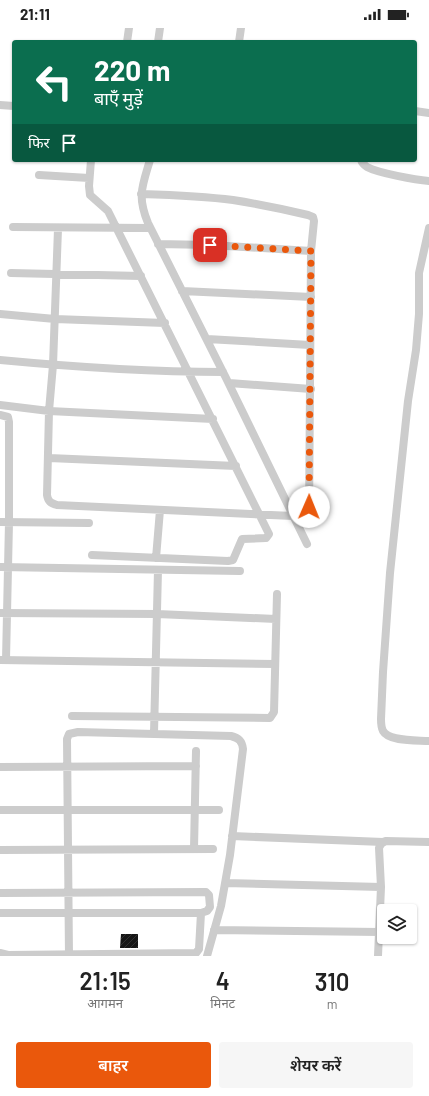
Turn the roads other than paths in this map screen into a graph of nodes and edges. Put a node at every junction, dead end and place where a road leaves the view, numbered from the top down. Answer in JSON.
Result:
{"nodes":[{"id":1,"x":129,"y":28,"type":"edge"},
{"id":2,"x":160,"y":28,"type":"edge"},
{"id":3,"x":241,"y":28,"type":"edge"},
{"id":4,"x":127,"y":40,"type":"edge"},
{"id":5,"x":158,"y":40,"type":"edge"},
{"id":6,"x":239,"y":40,"type":"edge"},
{"id":7,"x":0,"y":104,"type":"edge"},
{"id":8,"x":12,"y":106,"type":"edge"},
{"id":9,"x":417,"y":111,"type":"edge"},
{"id":10,"x":429,"y":113,"type":"edge"},
{"id":11,"x":91,"y":162,"type":"edge"},
{"id":12,"x":149,"y":162,"type":"edge"},
{"id":13,"x":362,"y":162,"type":"edge"},
{"id":14,"x":39,"y":175,"type":"dead end"},
{"id":15,"x":89,"y":178,"type":"junction"},
{"id":16,"x":429,"y":181,"type":"edge"},
{"id":17,"x":141,"y":194,"type":"junction"},
{"id":18,"x":13,"y":227,"type":"dead end"},
{"id":19,"x":117,"y":228,"type":"junction"},
{"id":20,"x":150,"y":228,"type":"junction"},
{"id":21,"x":429,"y":228,"type":"edge"},
{"id":22,"x":58,"y":229,"type":"junction"},
{"id":23,"x":158,"y":244,"type":"junction"},
{"id":24,"x":311,"y":251,"type":"junction"},
{"id":25,"x":10,"y":274,"type":"dead end"},
{"id":26,"x":56,"y":275,"type":"junction"},
{"id":27,"x":141,"y":276,"type":"junction"},
{"id":28,"x":182,"y":291,"type":"junction"},
{"id":29,"x":311,"y":297,"type":"junction"},
{"id":30,"x":0,"y":314,"type":"edge"},
{"id":31,"x":55,"y":319,"type":"junction"},
{"id":32,"x":165,"y":323,"type":"junction"},
{"id":33,"x":206,"y":340,"type":"junction"},
{"id":34,"x":310,"y":345,"type":"junction"},
{"id":35,"x":0,"y":360,"type":"edge"},
{"id":36,"x":53,"y":365,"type":"junction"},
{"id":37,"x":189,"y":372,"type":"junction"},
{"id":38,"x":223,"y":372,"type":"junction"},
{"id":39,"x":229,"y":383,"type":"junction"},
{"id":40,"x":311,"y":389,"type":"junction"},
{"id":41,"x":0,"y":405,"type":"edge"},
{"id":42,"x":49,"y":411,"type":"junction"},
{"id":43,"x":0,"y":415,"type":"edge"},
{"id":44,"x":212,"y":419,"type":"junction"},
{"id":45,"x":48,"y":458,"type":"junction"},
{"id":46,"x":236,"y":466,"type":"junction"},
{"id":47,"x":4,"y":468,"type":"edge"},
{"id":48,"x":160,"y":510,"type":"junction"},
{"id":49,"x":261,"y":516,"type":"junction"},
{"id":50,"x":293,"y":516,"type":"junction"},
{"id":51,"x":309,"y":521,"type":"dead end"},
{"id":52,"x":0,"y":522,"type":"edge"},
{"id":53,"x":9,"y":522,"type":"junction"},
{"id":54,"x":89,"y":523,"type":"dead end"},
{"id":55,"x":307,"y":544,"type":"dead end"},
{"id":56,"x":92,"y":555,"type":"dead end"},
{"id":57,"x":156,"y":558,"type":"junction"},
{"id":58,"x":4,"y":567,"type":"edge"},
{"id":59,"x":158,"y":570,"type":"junction"},
{"id":60,"x":240,"y":571,"type":"dead end"},
{"id":61,"x":277,"y":594,"type":"dead end"},
{"id":62,"x":4,"y":613,"type":"edge"},
{"id":63,"x":157,"y":614,"type":"junction"},
{"id":64,"x":276,"y":619,"type":"junction"},
{"id":65,"x":3,"y":660,"type":"edge"},
{"id":66,"x":156,"y":663,"type":"junction"},
{"id":67,"x":275,"y":664,"type":"junction"},
{"id":68,"x":72,"y":716,"type":"dead end"},
{"id":69,"x":154,"y":717,"type":"junction"},
{"id":70,"x":154,"y":733,"type":"junction"},
{"id":71,"x":429,"y":741,"type":"edge"},
{"id":72,"x":196,"y":751,"type":"dead end"},
{"id":73,"x":196,"y":766,"type":"junction"},
{"id":74,"x":0,"y":767,"type":"edge"},
{"id":75,"x":67,"y":767,"type":"junction"},
{"id":76,"x":68,"y":809,"type":"junction"},
{"id":77,"x":0,"y":810,"type":"edge"},
{"id":78,"x":195,"y":810,"type":"junction"},
{"id":79,"x":219,"y":810,"type":"dead end"},
{"id":80,"x":232,"y":836,"type":"junction"},
{"id":81,"x":382,"y":842,"type":"junction"},
{"id":82,"x":429,"y":842,"type":"edge"},
{"id":83,"x":194,"y":849,"type":"junction"},
{"id":84,"x":213,"y":849,"type":"dead end"},
{"id":85,"x":0,"y":850,"type":"edge"},
{"id":86,"x":68,"y":850,"type":"junction"},
{"id":87,"x":225,"y":883,"type":"junction"},
{"id":88,"x":381,"y":887,"type":"junction"},
{"id":89,"x":68,"y":892,"type":"junction"},
{"id":90,"x":0,"y":893,"type":"edge"},
{"id":91,"x":381,"y":904,"type":"edge"},
{"id":92,"x":69,"y":912,"type":"junction"},
{"id":93,"x":0,"y":913,"type":"edge"},
{"id":94,"x":201,"y":913,"type":"junction"},
{"id":95,"x":214,"y":930,"type":"junction"},
{"id":96,"x":377,"y":932,"type":"edge"},
{"id":97,"x":379,"y":944,"type":"edge"},
{"id":98,"x":0,"y":953,"type":"edge"},
{"id":99,"x":69,"y":955,"type":"edge"},
{"id":100,"x":207,"y":956,"type":"edge"},
{"id":101,"x":378,"y":956,"type":"edge"}],
"edges":[{"from":1,"to":4,"type":"street"},
{"from":2,"to":5,"type":"street"},
{"from":3,"to":6,"type":"street"},
{"from":7,"to":8,"type":"street"},
{"from":9,"to":10,"type":"street"},
{"from":11,"to":15,"type":"street"},
{"from":12,"to":17,"type":"street"},
{"from":13,"to":16,"type":"street"},
{"from":14,"to":15,"type":"street"},
{"from":15,"to":19,"type":"street"},
{"from":17,"to":20,"type":"street"},
{"from":17,"to":24,"type":"street"},
{"from":18,"to":22,"type":"street"},
{"from":19,"to":20,"type":"street"},
{"from":19,"to":22,"type":"street"},
{"from":19,"to":27,"type":"street"},
{"from":20,"to":23,"type":"street"},
{"from":21,"to":71,"type":"street"},
{"from":22,"to":26,"type":"street"},
{"from":23,"to":24,"type":"street"},
{"from":23,"to":28,"type":"street"},
{"from":24,"to":29,"type":"street"},
{"from":25,"to":26,"type":"street"},
{"from":26,"to":27,"type":"street"},
{"from":26,"to":31,"type":"street"},
{"from":27,"to":32,"type":"street"},
{"from":28,"to":29,"type":"street"},
{"from":28,"to":33,"type":"street"},
{"from":29,"to":34,"type":"street"},
{"from":30,"to":31,"type":"street"},
{"from":31,"to":32,"type":"street"},
{"from":31,"to":36,"type":"street"},
{"from":32,"to":37,"type":"street"},
{"from":33,"to":34,"type":"street"},
{"from":33,"to":38,"type":"street"},
{"from":34,"to":40,"type":"street"},
{"from":35,"to":36,"type":"street"},
{"from":36,"to":37,"type":"street"},
{"from":36,"to":42,"type":"street"},
{"from":37,"to":38,"type":"street"},
{"from":37,"to":44,"type":"street"},
{"from":38,"to":39,"type":"street"},
{"from":39,"to":40,"type":"street"},
{"from":39,"to":50,"type":"street"},
{"from":40,"to":51,"type":"street"},
{"from":41,"to":42,"type":"street"},
{"from":42,"to":44,"type":"street"},
{"from":42,"to":45,"type":"street"},
{"from":43,"to":47,"type":"street"},
{"from":44,"to":46,"type":"street"},
{"from":45,"to":46,"type":"street"},
{"from":45,"to":48,"type":"street"},
{"from":46,"to":49,"type":"street"},
{"from":47,"to":53,"type":"street"},
{"from":48,"to":49,"type":"street"},
{"from":48,"to":57,"type":"street"},
{"from":49,"to":50,"type":"street"},
{"from":49,"to":57,"type":"street"},
{"from":50,"to":55,"type":"street"},
{"from":52,"to":53,"type":"street"},
{"from":53,"to":54,"type":"street"},
{"from":53,"to":58,"type":"street"},
{"from":56,"to":57,"type":"street"},
{"from":58,"to":59,"type":"street"},
{"from":58,"to":62,"type":"street"},
{"from":59,"to":60,"type":"street"},
{"from":59,"to":63,"type":"street"},
{"from":61,"to":64,"type":"street"},
{"from":62,"to":63,"type":"street"},
{"from":62,"to":65,"type":"street"},
{"from":63,"to":64,"type":"street"},
{"from":63,"to":66,"type":"street"},
{"from":64,"to":67,"type":"street"},
{"from":65,"to":66,"type":"street"},
{"from":66,"to":67,"type":"street"},
{"from":66,"to":69,"type":"street"},
{"from":67,"to":69,"type":"street"},
{"from":68,"to":69,"type":"street"},
{"from":69,"to":70,"type":"street"},
{"from":70,"to":75,"type":"street"},
{"from":70,"to":80,"type":"street"},
{"from":72,"to":73,"type":"street"},
{"from":73,"to":75,"type":"street"},
{"from":73,"to":78,"type":"street"},
{"from":74,"to":75,"type":"street"},
{"from":75,"to":76,"type":"street"},
{"from":76,"to":77,"type":"street"},
{"from":76,"to":78,"type":"street"},
{"from":76,"to":86,"type":"street"},
{"from":78,"to":79,"type":"street"},
{"from":78,"to":83,"type":"street"},
{"from":80,"to":81,"type":"street"},
{"from":80,"to":87,"type":"street"},
{"from":81,"to":82,"type":"street"},
{"from":81,"to":88,"type":"street"},
{"from":83,"to":84,"type":"street"},
{"from":83,"to":86,"type":"street"},
{"from":85,"to":86,"type":"street"},
{"from":86,"to":89,"type":"street"},
{"from":87,"to":88,"type":"street"},
{"from":87,"to":95,"type":"street"},
{"from":88,"to":91,"type":"street"},
{"from":89,"to":90,"type":"street"},
{"from":89,"to":92,"type":"street"},
{"from":89,"to":94,"type":"street"},
{"from":92,"to":93,"type":"street"},
{"from":92,"to":94,"type":"street"},
{"from":92,"to":99,"type":"street"},
{"from":94,"to":99,"type":"street"},
{"from":95,"to":96,"type":"street"},
{"from":95,"to":100,"type":"street"},
{"from":97,"to":101,"type":"street"},
{"from":98,"to":99,"type":"street"}]}
